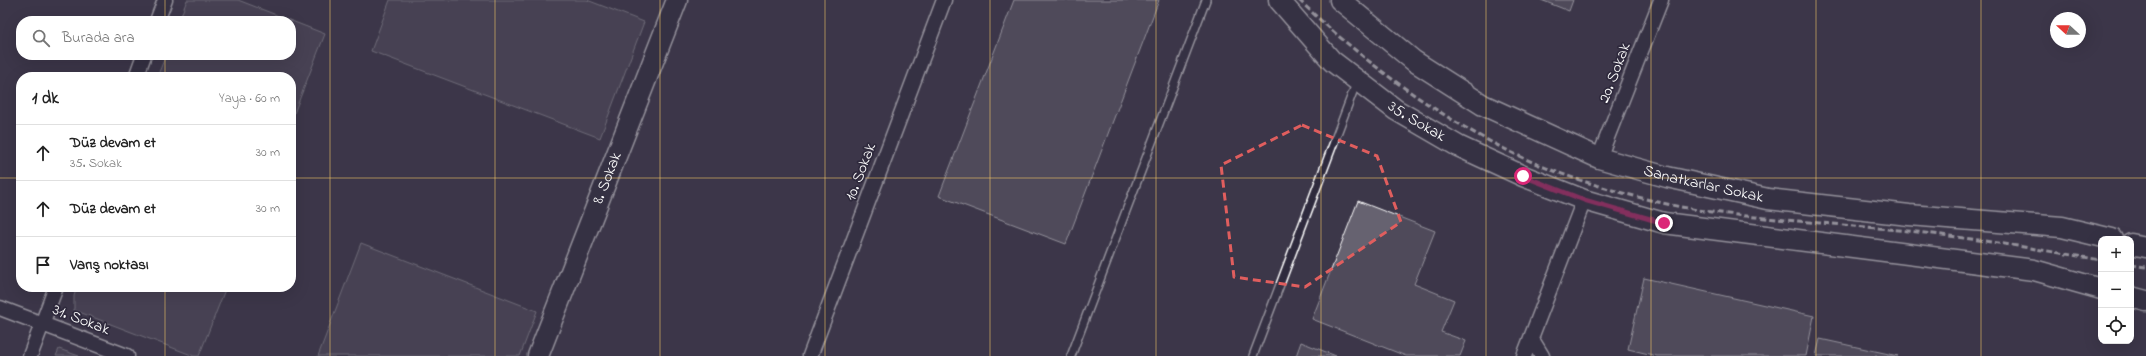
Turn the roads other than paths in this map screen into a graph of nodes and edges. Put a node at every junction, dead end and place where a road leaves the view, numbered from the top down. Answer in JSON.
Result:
{"nodes":[{"id":1,"x":165,"y":0,"type":"edge"},
{"id":2,"x":677,"y":0,"type":"edge"},
{"id":3,"x":944,"y":0,"type":"edge"},
{"id":4,"x":1206,"y":0,"type":"edge"},
{"id":5,"x":1279,"y":0,"type":"edge"},
{"id":6,"x":1340,"y":0,"type":"edge"},
{"id":7,"x":1661,"y":0,"type":"edge"},
{"id":8,"x":159,"y":16,"type":"edge"},
{"id":9,"x":142,"y":60,"type":"edge"},
{"id":10,"x":138,"y":72,"type":"edge"},
{"id":11,"x":1358,"y":80,"type":"junction"},
{"id":12,"x":1600,"y":158,"type":"junction"},
{"id":13,"x":1584,"y":200,"type":"junction"},
{"id":14,"x":2100,"y":236,"type":"edge"},
{"id":15,"x":2134,"y":245,"type":"edge"},
{"id":16,"x":2146,"y":247,"type":"edge"},
{"id":17,"x":2098,"y":288,"type":"edge"},
{"id":18,"x":54,"y":292,"type":"edge"},
{"id":19,"x":2134,"y":298,"type":"edge"},
{"id":20,"x":2146,"y":301,"type":"edge"},
{"id":21,"x":0,"y":308,"type":"edge"},
{"id":22,"x":42,"y":323,"type":"junction"},
{"id":23,"x":1531,"y":338,"type":"junction"},
{"id":24,"x":30,"y":356,"type":"edge"},
{"id":25,"x":127,"y":356,"type":"edge"},
{"id":26,"x":538,"y":356,"type":"edge"},
{"id":27,"x":810,"y":356,"type":"edge"},
{"id":28,"x":1071,"y":356,"type":"edge"},
{"id":29,"x":1253,"y":356,"type":"edge"},
{"id":30,"x":1524,"y":356,"type":"edge"},
{"id":31,"x":1542,"y":356,"type":"edge"}],
"edges":[{"from":1,"to":8,"type":"street"},
{"from":2,"to":26,"type":"street","name":"8. Sokak"},
{"from":3,"to":27,"type":"street","name":"10. Sokak"},
{"from":4,"to":28,"type":"lane"},
{"from":5,"to":11,"type":"street","name":"35. Sokak"},
{"from":6,"to":12,"type":"street","name":"Sanatkarlar Sokak"},
{"from":7,"to":12,"type":"street","name":"20. Sokak"},
{"from":9,"to":10,"type":"street"},
{"from":11,"to":13,"type":"street","name":"35. Sokak"},
{"from":11,"to":29,"type":"lane"},
{"from":12,"to":14,"type":"street","name":"Sanatkarlar Sokak"},
{"from":13,"to":17,"type":"street","name":"35. Sokak"},
{"from":13,"to":23,"type":"street"},
{"from":15,"to":16,"type":"street"},
{"from":18,"to":22,"type":"street"},
{"from":19,"to":20,"type":"street"},
{"from":21,"to":22,"type":"street","name":"31. Sokak"},
{"from":22,"to":24,"type":"street"},
{"from":22,"to":25,"type":"street","name":"31. Sokak"},
{"from":23,"to":30,"type":"street"},
{"from":23,"to":31,"type":"street"}]}
